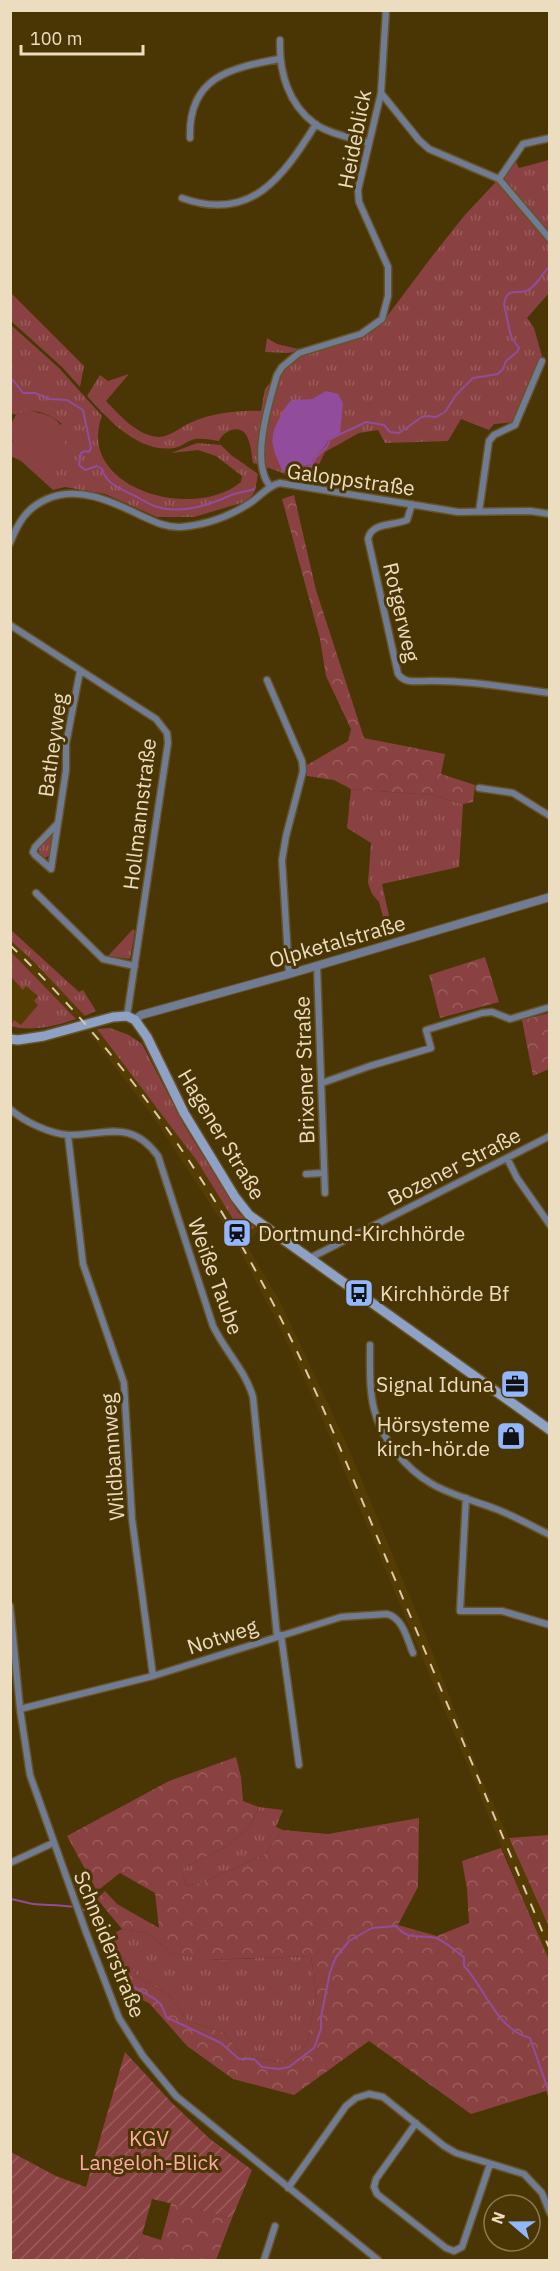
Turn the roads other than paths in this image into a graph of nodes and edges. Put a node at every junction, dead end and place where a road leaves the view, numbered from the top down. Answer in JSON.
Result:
{"nodes":[{"id":1,"x":386,"y":10,"type":"edge"},
{"id":2,"x":280,"y":40,"type":"dead end"},
{"id":3,"x":279,"y":59,"type":"junction"},
{"id":4,"x":381,"y":93,"type":"junction"},
{"id":5,"x":316,"y":124,"type":"junction"},
{"id":6,"x":190,"y":138,"type":"dead end"},
{"id":7,"x":549,"y":138,"type":"edge"},
{"id":8,"x":369,"y":143,"type":"junction"},
{"id":9,"x":499,"y":180,"type":"junction"},
{"id":10,"x":182,"y":198,"type":"dead end"},
{"id":11,"x":549,"y":239,"type":"edge"},
{"id":12,"x":542,"y":361,"type":"dead end"},
{"id":13,"x":270,"y":486,"type":"junction"},
{"id":14,"x":412,"y":504,"type":"junction"},
{"id":15,"x":479,"y":512,"type":"junction"},
{"id":16,"x":549,"y":514,"type":"edge"},
{"id":17,"x":10,"y":543,"type":"edge"},
{"id":18,"x":10,"y":625,"type":"edge"},
{"id":19,"x":81,"y":671,"type":"junction"},
{"id":20,"x":267,"y":680,"type":"dead end"},
{"id":21,"x":549,"y":693,"type":"edge"},
{"id":22,"x":479,"y":788,"type":"dead end"},
{"id":23,"x":549,"y":816,"type":"edge"},
{"id":24,"x":58,"y":823,"type":"junction"},
{"id":25,"x":36,"y":893,"type":"dead end"},
{"id":26,"x":549,"y":897,"type":"edge"},
{"id":27,"x":135,"y":966,"type":"junction"},
{"id":28,"x":317,"y":966,"type":"junction"},
{"id":29,"x":289,"y":974,"type":"junction"},
{"id":30,"x":549,"y":1007,"type":"edge"},
{"id":31,"x":131,"y":1018,"type":"junction"},
{"id":32,"x":10,"y":1039,"type":"edge"},
{"id":33,"x":322,"y":1083,"type":"junction"},
{"id":34,"x":10,"y":1109,"type":"edge"},
{"id":35,"x":68,"y":1135,"type":"junction"},
{"id":36,"x":549,"y":1137,"type":"edge"},
{"id":37,"x":507,"y":1158,"type":"junction"},
{"id":38,"x":324,"y":1173,"type":"junction"},
{"id":39,"x":306,"y":1174,"type":"dead end"},
{"id":40,"x":325,"y":1193,"type":"dead end"},
{"id":41,"x":549,"y":1225,"type":"edge"},
{"id":42,"x":310,"y":1258,"type":"junction"},
{"id":43,"x":370,"y":1345,"type":"dead end"},
{"id":44,"x":549,"y":1430,"type":"edge"},
{"id":45,"x":466,"y":1498,"type":"junction"},
{"id":46,"x":549,"y":1535,"type":"edge"},
{"id":47,"x":10,"y":1606,"type":"edge"},
{"id":48,"x":549,"y":1625,"type":"edge"},
{"id":49,"x":279,"y":1635,"type":"junction"},
{"id":50,"x":413,"y":1653,"type":"dead end"},
{"id":51,"x":153,"y":1676,"type":"junction"},
{"id":52,"x":20,"y":1709,"type":"junction"},
{"id":53,"x":299,"y":1765,"type":"dead end"},
{"id":54,"x":53,"y":1843,"type":"junction"},
{"id":55,"x":10,"y":1863,"type":"edge"},
{"id":56,"x":416,"y":2123,"type":"junction"},
{"id":57,"x":490,"y":2164,"type":"junction"},
{"id":58,"x":288,"y":2188,"type":"junction"},
{"id":59,"x":549,"y":2213,"type":"edge"},
{"id":60,"x":275,"y":2226,"type":"dead end"},
{"id":61,"x":264,"y":2260,"type":"edge"},
{"id":62,"x":378,"y":2260,"type":"edge"}],
"edges":[{"from":1,"to":4,"type":"street","name":"Heideblick"},
{"from":2,"to":3,"type":"street"},
{"from":3,"to":5,"type":"street"},
{"from":3,"to":6,"type":"street"},
{"from":4,"to":8,"type":"street","name":"Heideblick"},
{"from":4,"to":9,"type":"street"},
{"from":5,"to":8,"type":"street"},
{"from":5,"to":10,"type":"street"},
{"from":7,"to":9,"type":"street"},
{"from":8,"to":13,"type":"street","name":"Heideblick"},
{"from":9,"to":11,"type":"street"},
{"from":12,"to":15,"type":"street"},
{"from":13,"to":14,"type":"street","name":"Galoppstraße"},
{"from":13,"to":17,"type":"street","name":"Galoppstraße"},
{"from":14,"to":15,"type":"street","name":"Galoppstraße"},
{"from":14,"to":21,"type":"street","name":"Rotgerweg"},
{"from":15,"to":16,"type":"street","name":"Galoppstraße"},
{"from":18,"to":19,"type":"street","name":"Hollmannstraße"},
{"from":19,"to":24,"type":"street","name":"Batheyweg"},
{"from":19,"to":27,"type":"street","name":"Hollmannstraße"},
{"from":20,"to":29,"type":"street"},
{"from":22,"to":23,"type":"street"},
{"from":24,"to":24,"type":"street","name":"Batheyweg"},
{"from":25,"to":27,"type":"street"},
{"from":26,"to":28,"type":"street","name":"Olpketalstraße"},
{"from":27,"to":31,"type":"street","name":"Hollmannstraße"},
{"from":28,"to":29,"type":"street","name":"Olpketalstraße"},
{"from":28,"to":33,"type":"street","name":"Brixener Straße"},
{"from":29,"to":31,"type":"street","name":"Olpketalstraße"},
{"from":30,"to":33,"type":"street"},
{"from":31,"to":32,"type":"main road"},
{"from":31,"to":42,"type":"main road","name":"Hagener Straße"},
{"from":33,"to":38,"type":"street","name":"Brixener Straße"},
{"from":34,"to":35,"type":"street","name":"Weiße Taube"},
{"from":35,"to":49,"type":"street","name":"Weiße Taube"},
{"from":35,"to":51,"type":"street","name":"Wildbannweg"},
{"from":36,"to":37,"type":"street","name":"Bozener Straße"},
{"from":37,"to":41,"type":"street"},
{"from":37,"to":42,"type":"street","name":"Bozener Straße"},
{"from":38,"to":39,"type":"street","name":"Brixener Straße"},
{"from":38,"to":40,"type":"street","name":"Brixener Straße"},
{"from":42,"to":44,"type":"main road","name":"Hagener Straße"},
{"from":43,"to":45,"type":"street"},
{"from":45,"to":46,"type":"street"},
{"from":45,"to":48,"type":"street"},
{"from":47,"to":52,"type":"street","name":"Schneiderstraße"},
{"from":49,"to":50,"type":"street","name":"Notweg"},
{"from":49,"to":51,"type":"street","name":"Notweg"},
{"from":49,"to":53,"type":"street","name":"Weiße Taube"},
{"from":51,"to":52,"type":"street","name":"Notweg"},
{"from":52,"to":54,"type":"street","name":"Schneiderstraße"},
{"from":54,"to":55,"type":"street"},
{"from":54,"to":58,"type":"street","name":"Schneiderstraße"},
{"from":56,"to":57,"type":"street"},
{"from":56,"to":57,"type":"street"},
{"from":56,"to":58,"type":"street"},
{"from":57,"to":59,"type":"street"},
{"from":58,"to":62,"type":"street","name":"Schneiderstraße"},
{"from":60,"to":61,"type":"street"}]}
